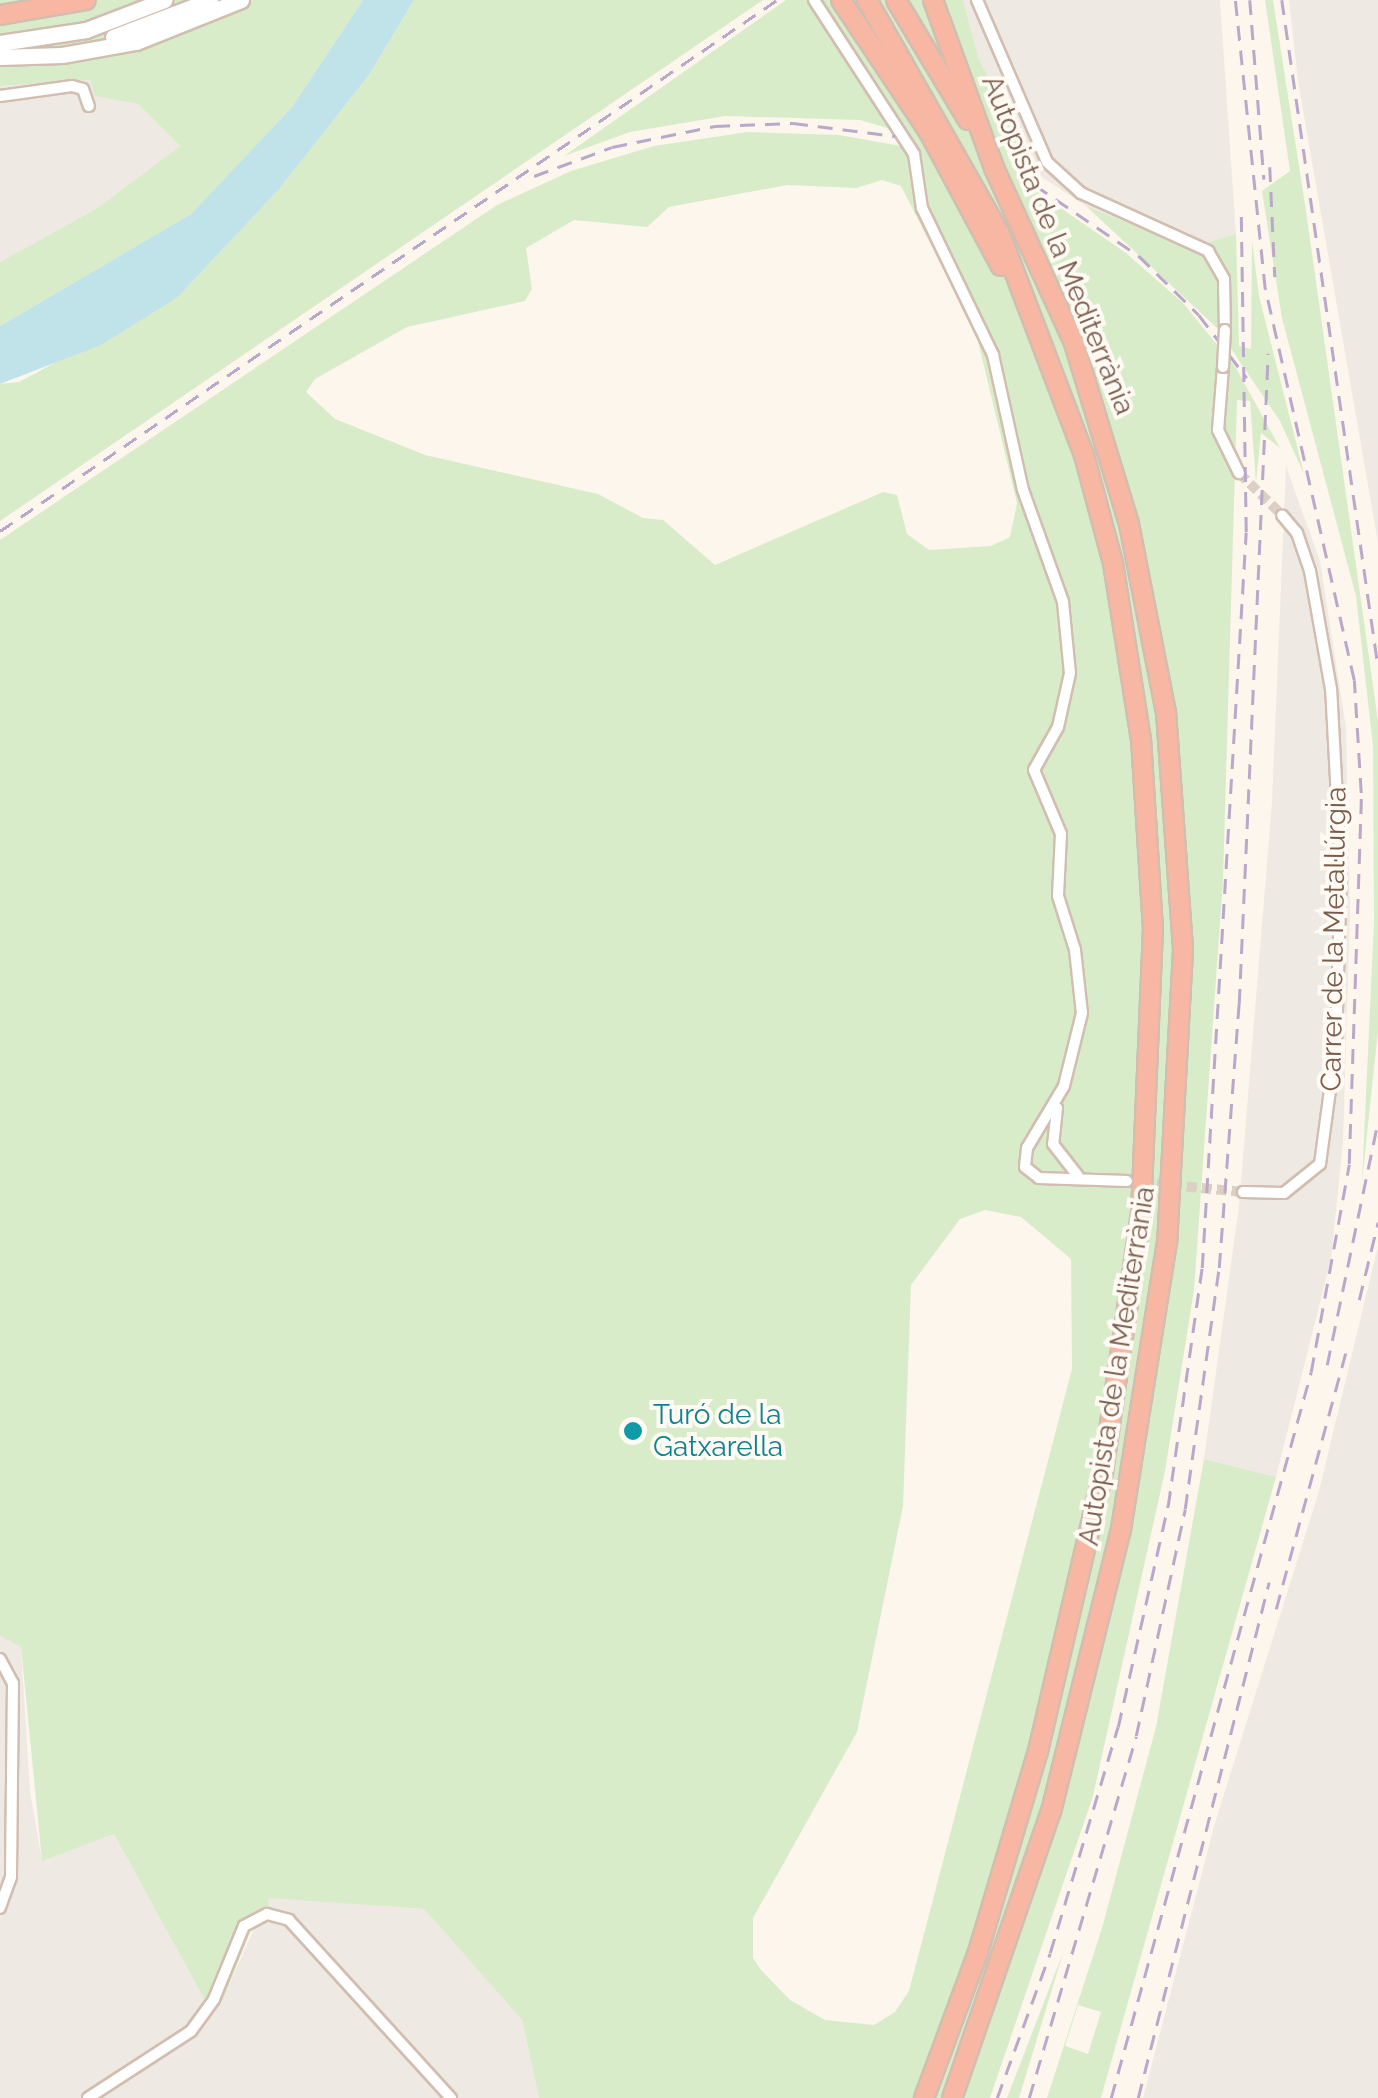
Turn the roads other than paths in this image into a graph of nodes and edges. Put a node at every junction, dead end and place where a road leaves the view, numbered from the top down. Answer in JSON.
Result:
{"nodes":[{"id":1,"x":86,"y":0,"type":"edge"},
{"id":2,"x":164,"y":0,"type":"edge"},
{"id":3,"x":210,"y":0,"type":"edge"},
{"id":4,"x":242,"y":0,"type":"edge"},
{"id":5,"x":814,"y":0,"type":"edge"},
{"id":6,"x":841,"y":0,"type":"edge"},
{"id":7,"x":867,"y":0,"type":"edge"},
{"id":8,"x":896,"y":0,"type":"edge"},
{"id":9,"x":934,"y":0,"type":"edge"},
{"id":10,"x":977,"y":0,"type":"edge"},
{"id":11,"x":0,"y":15,"type":"edge"},
{"id":12,"x":0,"y":42,"type":"edge"},
{"id":13,"x":0,"y":56,"type":"edge"},
{"id":14,"x":0,"y":96,"type":"edge"},
{"id":15,"x":89,"y":106,"type":"dead end"},
{"id":16,"x":994,"y":168,"type":"junction"},
{"id":17,"x":1239,"y":472,"type":"tunnel mouth"},
{"id":18,"x":1282,"y":515,"type":"tunnel mouth"},
{"id":19,"x":1123,"y":641,"type":"junction"},
{"id":20,"x":1057,"y":1102,"type":"junction"},
{"id":21,"x":1079,"y":1177,"type":"junction"},
{"id":22,"x":1126,"y":1181,"type":"tunnel mouth"},
{"id":23,"x":1243,"y":1192,"type":"tunnel mouth"},
{"id":24,"x":0,"y":1658,"type":"edge"},
{"id":25,"x":0,"y":1908,"type":"edge"},
{"id":26,"x":88,"y":2098,"type":"edge"},
{"id":27,"x":451,"y":2098,"type":"edge"},
{"id":28,"x":924,"y":2098,"type":"edge"},
{"id":29,"x":952,"y":2098,"type":"edge"}],
"edges":[{"from":1,"to":11,"type":"highway"},
{"from":2,"to":12,"type":"main road"},
{"from":3,"to":13,"type":"main road"},
{"from":4,"to":13,"type":"main road"},
{"from":5,"to":20,"type":"street"},
{"from":6,"to":19,"type":"highway"},
{"from":7,"to":19,"type":"highway"},
{"from":8,"to":16,"type":"highway"},
{"from":9,"to":16,"type":"highway","name":"Autopista de la Mediterrània"},
{"from":10,"to":17,"type":"street","bridge":true},
{"from":14,"to":15,"type":"street"},
{"from":16,"to":29,"type":"highway","name":"Autopista de la Mediterrània"},
{"from":18,"to":23,"type":"street","name":"Carrer de la Metal·lúrgia"},
{"from":19,"to":28,"type":"highway","name":"Autopista de la Mediterrània"},
{"from":20,"to":21,"type":"street"},
{"from":20,"to":21,"type":"street"},
{"from":21,"to":22,"type":"street"},
{"from":24,"to":25,"type":"street"},
{"from":26,"to":27,"type":"street"}]}
